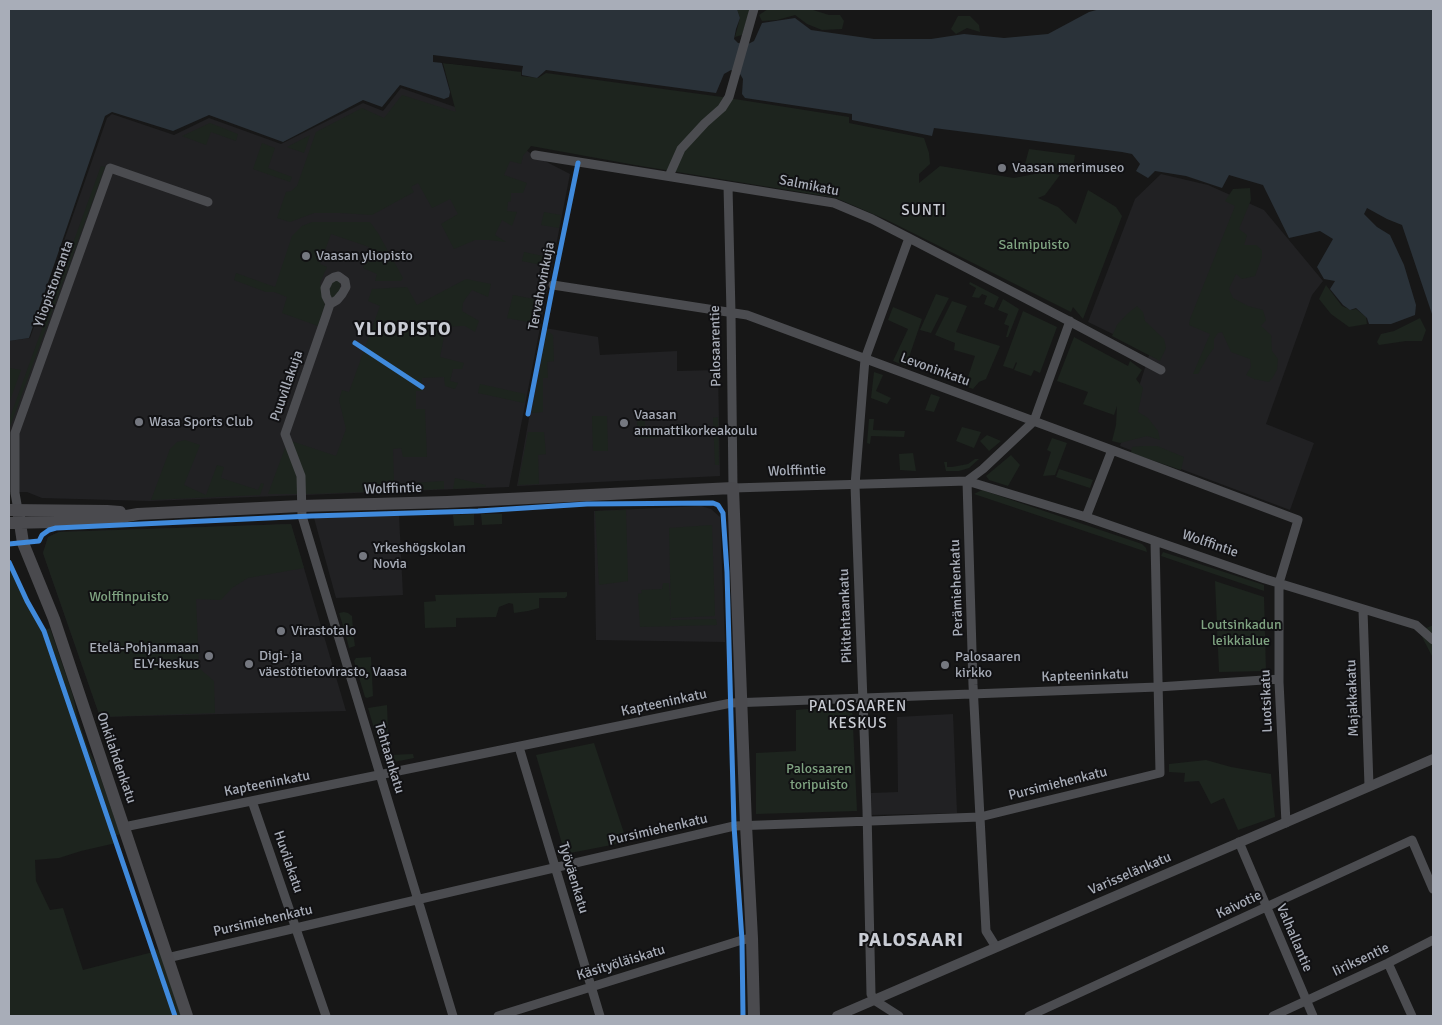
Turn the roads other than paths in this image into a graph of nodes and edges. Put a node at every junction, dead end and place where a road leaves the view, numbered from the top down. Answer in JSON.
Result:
{"nodes":[{"id":1,"x":754,"y":9,"type":"edge"},
{"id":2,"x":535,"y":155,"type":"dead end"},
{"id":3,"x":669,"y":176,"type":"junction"},
{"id":4,"x":728,"y":186,"type":"junction"},
{"id":5,"x":208,"y":202,"type":"dead end"},
{"id":6,"x":909,"y":238,"type":"junction"},
{"id":7,"x":553,"y":285,"type":"dead end"},
{"id":8,"x":330,"y":304,"type":"dead end"},
{"id":9,"x":731,"y":313,"type":"junction"},
{"id":10,"x":1070,"y":321,"type":"junction"},
{"id":11,"x":865,"y":359,"type":"junction"},
{"id":12,"x":1161,"y":370,"type":"dead end"},
{"id":13,"x":1034,"y":421,"type":"junction"},
{"id":14,"x":1112,"y":450,"type":"junction"},
{"id":15,"x":967,"y":481,"type":"junction"},
{"id":16,"x":855,"y":484,"type":"junction"},
{"id":17,"x":733,"y":488,"type":"junction"},
{"id":18,"x":301,"y":506,"type":"junction"},
{"id":19,"x":14,"y":516,"type":"edge"},
{"id":20,"x":1086,"y":517,"type":"junction"},
{"id":21,"x":1298,"y":520,"type":"joint"},
{"id":22,"x":1155,"y":541,"type":"junction"},
{"id":23,"x":1279,"y":582,"type":"junction"},
{"id":24,"x":1363,"y":610,"type":"junction"},
{"id":25,"x":1433,"y":640,"type":"edge"},
{"id":26,"x":1279,"y":679,"type":"junction"},
{"id":27,"x":1158,"y":687,"type":"junction"},
{"id":28,"x":974,"y":693,"type":"junction"},
{"id":29,"x":862,"y":698,"type":"junction"},
{"id":30,"x":741,"y":703,"type":"junction"},
{"id":31,"x":518,"y":747,"type":"junction"},
{"id":32,"x":1433,"y":759,"type":"edge"},
{"id":33,"x":380,"y":775,"type":"junction"},
{"id":34,"x":1370,"y":786,"type":"junction"},
{"id":35,"x":252,"y":801,"type":"junction"},
{"id":36,"x":980,"y":817,"type":"junction"},
{"id":37,"x":868,"y":820,"type":"junction"},
{"id":38,"x":1286,"y":822,"type":"junction"},
{"id":39,"x":746,"y":826,"type":"junction"},
{"id":40,"x":124,"y":827,"type":"junction"},
{"id":41,"x":1239,"y":842,"type":"junction"},
{"id":42,"x":555,"y":868,"type":"junction"},
{"id":43,"x":1433,"y":889,"type":"edge"},
{"id":44,"x":418,"y":900,"type":"junction"},
{"id":45,"x":1266,"y":908,"type":"junction"},
{"id":46,"x":296,"y":928,"type":"junction"},
{"id":47,"x":752,"y":938,"type":"junction"},
{"id":48,"x":1433,"y":940,"type":"edge"},
{"id":49,"x":996,"y":947,"type":"junction"},
{"id":50,"x":167,"y":958,"type":"junction"},
{"id":51,"x":1388,"y":963,"type":"junction"},
{"id":52,"x":592,"y":987,"type":"junction"},
{"id":53,"x":874,"y":1000,"type":"junction"},
{"id":54,"x":1305,"y":1001,"type":"junction"},
{"id":55,"x":187,"y":1016,"type":"edge"},
{"id":56,"x":326,"y":1016,"type":"edge"},
{"id":57,"x":454,"y":1016,"type":"edge"},
{"id":58,"x":498,"y":1016,"type":"edge"},
{"id":59,"x":600,"y":1016,"type":"edge"},
{"id":60,"x":754,"y":1016,"type":"edge"},
{"id":61,"x":837,"y":1016,"type":"edge"},
{"id":62,"x":899,"y":1016,"type":"edge"},
{"id":63,"x":1030,"y":1016,"type":"edge"},
{"id":64,"x":1273,"y":1016,"type":"edge"},
{"id":65,"x":1313,"y":1016,"type":"edge"},
{"id":66,"x":1412,"y":1016,"type":"edge"}],
"edges":[{"from":1,"to":3,"type":"street"},
{"from":2,"to":3,"type":"street","name":"Salmikatu"},
{"from":3,"to":4,"type":"street","name":"Salmikatu"},
{"from":4,"to":6,"type":"street","name":"Salmikatu"},
{"from":4,"to":9,"type":"street","name":"Palosaarentie"},
{"from":5,"to":19,"type":"street","name":"Yliopistonranta"},
{"from":6,"to":10,"type":"street","name":"Salmikatu"},
{"from":6,"to":11,"type":"street","name":"Pikitehtaankatu"},
{"from":7,"to":9,"type":"street","name":"Levoninkatu"},
{"from":8,"to":18,"type":"street","name":"Puuvillakuja"},
{"from":9,"to":11,"type":"street","name":"Levoninkatu"},
{"from":9,"to":17,"type":"street","name":"Palosaarentie"},
{"from":10,"to":12,"type":"street","name":"Salmikatu"},
{"from":10,"to":13,"type":"street"},
{"from":11,"to":13,"type":"street","name":"Levoninkatu"},
{"from":11,"to":16,"type":"street","name":"Pikitehtaankatu"},
{"from":13,"to":14,"type":"street","name":"Levoninkatu"},
{"from":13,"to":15,"type":"street"},
{"from":14,"to":20,"type":"street"},
{"from":14,"to":21,"type":"street","name":"Levoninkatu"},
{"from":15,"to":16,"type":"street","name":"Wolffintie"},
{"from":15,"to":20,"type":"street","name":"Wolffintie"},
{"from":15,"to":28,"type":"street","name":"Perämiehenkatu"},
{"from":16,"to":17,"type":"street","name":"Wolffintie"},
{"from":16,"to":29,"type":"street","name":"Pikitehtaankatu"},
{"from":17,"to":18,"type":"main road","name":"Wolffintie"},
{"from":17,"to":30,"type":"main road","name":"Palosaarentie"},
{"from":18,"to":19,"type":"main road","name":"Wolffintie"},
{"from":18,"to":33,"type":"street","name":"Tehtaankatu"},
{"from":19,"to":40,"type":"main road","name":"Onkilahdenkatu"},
{"from":20,"to":22,"type":"street","name":"Wolffintie"},
{"from":21,"to":23,"type":"street","name":"Luotsikatu"},
{"from":22,"to":23,"type":"street","name":"Wolffintie"},
{"from":22,"to":27,"type":"street"},
{"from":23,"to":24,"type":"street","name":"Wolffintie"},
{"from":23,"to":26,"type":"street","name":"Luotsikatu"},
{"from":24,"to":25,"type":"street","name":"Wolffintie"},
{"from":24,"to":34,"type":"street","name":"Majakkakatu"},
{"from":26,"to":27,"type":"street","name":"Kapteeninkatu"},
{"from":26,"to":38,"type":"street","name":"Luotsikatu"},
{"from":27,"to":28,"type":"street","name":"Kapteeninkatu"},
{"from":27,"to":36,"type":"street","name":"Pursimiehenkatu"},
{"from":28,"to":29,"type":"street","name":"Kapteeninkatu"},
{"from":28,"to":36,"type":"street","name":"Perämiehenkatu"},
{"from":29,"to":30,"type":"street","name":"Kapteeninkatu"},
{"from":29,"to":37,"type":"street","name":"Pikitehtaankatu"},
{"from":30,"to":31,"type":"street","name":"Kapteeninkatu"},
{"from":30,"to":39,"type":"main road","name":"Palosaarentie"},
{"from":31,"to":33,"type":"street","name":"Kapteeninkatu"},
{"from":31,"to":42,"type":"street","name":"Työväenkatu"},
{"from":32,"to":34,"type":"street","name":"Varisselänkatu"},
{"from":33,"to":35,"type":"street","name":"Kapteeninkatu"},
{"from":33,"to":44,"type":"street","name":"Tehtaankatu"},
{"from":34,"to":38,"type":"street","name":"Varisselänkatu"},
{"from":35,"to":40,"type":"street","name":"Kapteeninkatu"},
{"from":35,"to":46,"type":"street","name":"Huvilakatu"},
{"from":36,"to":37,"type":"street","name":"Pursimiehenkatu"},
{"from":36,"to":49,"type":"street","name":"Perämiehenkatu"},
{"from":37,"to":39,"type":"street","name":"Pursimiehenkatu"},
{"from":37,"to":53,"type":"street","name":"Pikitehtaankatu"},
{"from":38,"to":41,"type":"street","name":"Varisselänkatu"},
{"from":39,"to":42,"type":"street","name":"Pursimiehenkatu"},
{"from":39,"to":47,"type":"main road","name":"Palosaarentie"},
{"from":40,"to":50,"type":"main road","name":"Onkilahdenkatu"},
{"from":41,"to":45,"type":"street","name":"Valhallantie"},
{"from":41,"to":49,"type":"street","name":"Varisselänkatu"},
{"from":42,"to":44,"type":"street","name":"Pursimiehenkatu"},
{"from":42,"to":52,"type":"street","name":"Työväenkatu"},
{"from":43,"to":45,"type":"street","name":"Kaivotie"},
{"from":44,"to":46,"type":"street","name":"Pursimiehenkatu"},
{"from":44,"to":57,"type":"street","name":"Tehtaankatu"},
{"from":45,"to":54,"type":"street","name":"Valhallantie"},
{"from":45,"to":63,"type":"street","name":"Kaivotie"},
{"from":46,"to":50,"type":"street","name":"Pursimiehenkatu"},
{"from":46,"to":56,"type":"street","name":"Huvilakatu"},
{"from":47,"to":52,"type":"street","name":"Käsityöläiskatu"},
{"from":47,"to":60,"type":"main road","name":"Palosaarentie"},
{"from":48,"to":51,"type":"street","name":"Iiriksentie"},
{"from":49,"to":53,"type":"street","name":"Varisselänkatu"},
{"from":50,"to":55,"type":"main road","name":"Onkilahdenkatu"},
{"from":51,"to":54,"type":"street","name":"Iiriksentie"},
{"from":51,"to":66,"type":"street"},
{"from":52,"to":58,"type":"street","name":"Käsityöläiskatu"},
{"from":52,"to":59,"type":"street","name":"Työväenkatu"},
{"from":53,"to":61,"type":"street","name":"Varisselänkatu"},
{"from":53,"to":62,"type":"street"},
{"from":54,"to":64,"type":"street","name":"Iiriksentie"},
{"from":54,"to":65,"type":"street","name":"Valhallantie"}]}
